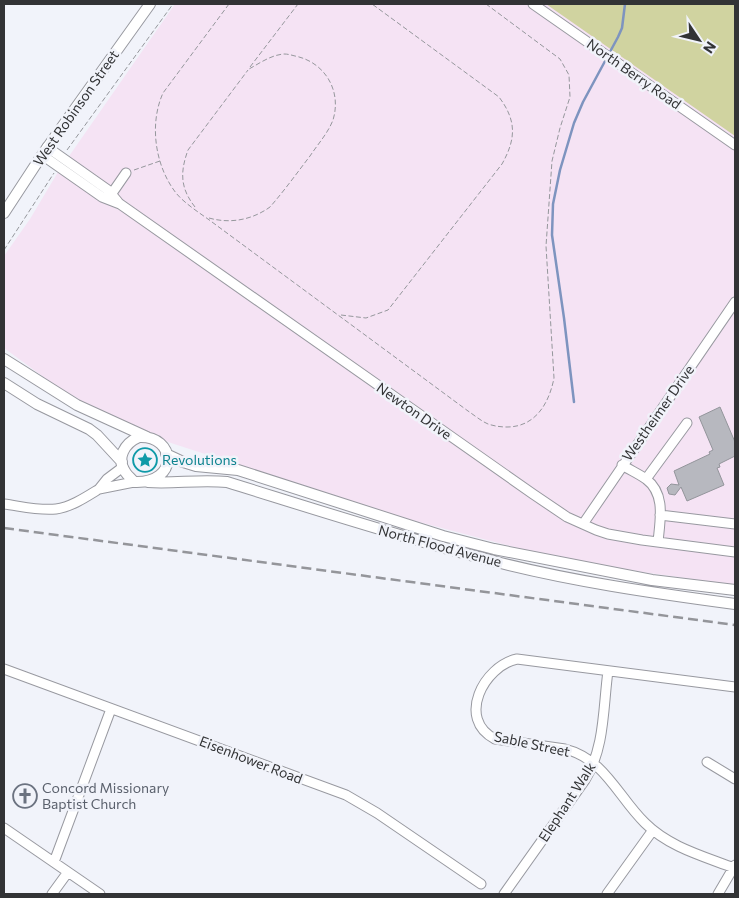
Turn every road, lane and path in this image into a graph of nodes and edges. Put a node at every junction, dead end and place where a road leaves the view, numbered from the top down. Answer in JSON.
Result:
{"nodes":[{"id":1,"x":150,"y":4,"type":"edge"},
{"id":2,"x":173,"y":4,"type":"edge"},
{"id":3,"x":229,"y":4,"type":"edge"},
{"id":4,"x":298,"y":4,"type":"edge"},
{"id":5,"x":372,"y":4,"type":"edge"},
{"id":6,"x":486,"y":4,"type":"edge"},
{"id":7,"x":533,"y":4,"type":"edge"},
{"id":8,"x":249,"y":69,"type":"junction"},
{"id":9,"x":735,"y":145,"type":"edge"},
{"id":10,"x":45,"y":151,"type":"junction"},
{"id":11,"x":160,"y":161,"type":"junction"},
{"id":12,"x":61,"y":162,"type":"junction"},
{"id":13,"x":126,"y":173,"type":"joint"},
{"id":14,"x":109,"y":196,"type":"junction"},
{"id":15,"x":197,"y":210,"type":"junction"},
{"id":16,"x":4,"y":213,"type":"edge"},
{"id":17,"x":206,"y":217,"type":"junction"},
{"id":18,"x":4,"y":250,"type":"edge"},
{"id":19,"x":735,"y":302,"type":"edge"},
{"id":20,"x":341,"y":315,"type":"junction"},
{"id":21,"x":4,"y":360,"type":"edge"},
{"id":22,"x":4,"y":383,"type":"edge"},
{"id":23,"x":687,"y":423,"type":"dead end"},
{"id":24,"x":147,"y":437,"type":"junction"},
{"id":25,"x":166,"y":454,"type":"junction"},
{"id":26,"x":122,"y":465,"type":"junction"},
{"id":27,"x":622,"y":465,"type":"junction"},
{"id":28,"x":646,"y":479,"type":"junction"},
{"id":29,"x":134,"y":482,"type":"junction"},
{"id":30,"x":148,"y":482,"type":"junction"},
{"id":31,"x":99,"y":489,"type":"junction"},
{"id":32,"x":4,"y":504,"type":"edge"},
{"id":33,"x":660,"y":515,"type":"junction"},
{"id":34,"x":583,"y":524,"type":"junction"},
{"id":35,"x":735,"y":524,"type":"edge"},
{"id":36,"x":658,"y":542,"type":"junction"},
{"id":37,"x":735,"y":552,"type":"edge"},
{"id":38,"x":735,"y":590,"type":"edge"},
{"id":39,"x":735,"y":604,"type":"edge"},
{"id":40,"x":4,"y":668,"type":"edge"},
{"id":41,"x":608,"y":671,"type":"junction"},
{"id":42,"x":735,"y":687,"type":"edge"},
{"id":43,"x":111,"y":709,"type":"junction"},
{"id":44,"x":706,"y":762,"type":"dead end"},
{"id":45,"x":594,"y":764,"type":"junction"},
{"id":46,"x":735,"y":779,"type":"edge"},
{"id":47,"x":4,"y":828,"type":"edge"},
{"id":48,"x":653,"y":830,"type":"junction"},
{"id":49,"x":54,"y":862,"type":"junction"},
{"id":50,"x":735,"y":866,"type":"edge"},
{"id":51,"x":68,"y":872,"type":"junction"},
{"id":52,"x":481,"y":884,"type":"dead end"},
{"id":53,"x":52,"y":894,"type":"edge"},
{"id":54,"x":100,"y":894,"type":"edge"},
{"id":55,"x":504,"y":894,"type":"edge"},
{"id":56,"x":607,"y":894,"type":"edge"},
{"id":57,"x":718,"y":894,"type":"edge"}],
"edges":[{"from":1,"to":10,"type":"main road","name":"West Robinson Street"},
{"from":2,"to":12,"type":"path"},
{"from":3,"to":11,"type":"path"},
{"from":4,"to":8,"type":"path"},
{"from":5,"to":20,"type":"path"},
{"from":6,"to":20,"type":"path"},
{"from":7,"to":9,"type":"street","name":"North Berry Road"},
{"from":8,"to":15,"type":"path"},
{"from":8,"to":17,"type":"path"},
{"from":10,"to":12,"type":"street","name":"Newton Drive"},
{"from":10,"to":16,"type":"main road","name":"West Robinson Street"},
{"from":11,"to":13,"type":"path"},
{"from":11,"to":15,"type":"path"},
{"from":12,"to":14,"type":"street","name":"Newton Drive"},
{"from":12,"to":18,"type":"path"},
{"from":13,"to":14,"type":"street"},
{"from":14,"to":34,"type":"street","name":"Newton Drive"},
{"from":15,"to":17,"type":"path"},
{"from":17,"to":20,"type":"path"},
{"from":19,"to":27,"type":"street","name":"Westheimer Drive"},
{"from":21,"to":24,"type":"main road"},
{"from":22,"to":26,"type":"main road"},
{"from":23,"to":28,"type":"street"},
{"from":24,"to":25,"type":"main road"},
{"from":24,"to":26,"type":"main road"},
{"from":25,"to":30,"type":"main road"},
{"from":25,"to":38,"type":"main road","name":"North Flood Avenue"},
{"from":26,"to":29,"type":"main road"},
{"from":26,"to":31,"type":"street"},
{"from":27,"to":28,"type":"street"},
{"from":27,"to":34,"type":"street","name":"Westheimer Drive"},
{"from":28,"to":33,"type":"street"},
{"from":29,"to":30,"type":"main road"},
{"from":29,"to":31,"type":"street"},
{"from":30,"to":39,"type":"main road","name":"North Flood Avenue"},
{"from":31,"to":32,"type":"street"},
{"from":33,"to":35,"type":"street"},
{"from":33,"to":36,"type":"street"},
{"from":34,"to":36,"type":"street","name":"Newton Drive"},
{"from":36,"to":37,"type":"street","name":"Newton Drive"},
{"from":40,"to":43,"type":"street","name":"Eisenhower Road"},
{"from":41,"to":42,"type":"street","name":"Sable Street"},
{"from":41,"to":45,"type":"street","name":"Elephant Walk"},
{"from":41,"to":45,"type":"street","name":"Sable Street"},
{"from":43,"to":49,"type":"street"},
{"from":43,"to":52,"type":"street","name":"Eisenhower Road"},
{"from":44,"to":46,"type":"street"},
{"from":45,"to":48,"type":"street","name":"Sable Street"},
{"from":45,"to":55,"type":"street","name":"Elephant Walk"},
{"from":47,"to":49,"type":"street"},
{"from":48,"to":50,"type":"street","name":"Sable Street"},
{"from":48,"to":56,"type":"street"},
{"from":49,"to":51,"type":"street"},
{"from":50,"to":57,"type":"street"},
{"from":51,"to":53,"type":"street"},
{"from":51,"to":54,"type":"street"}]}
